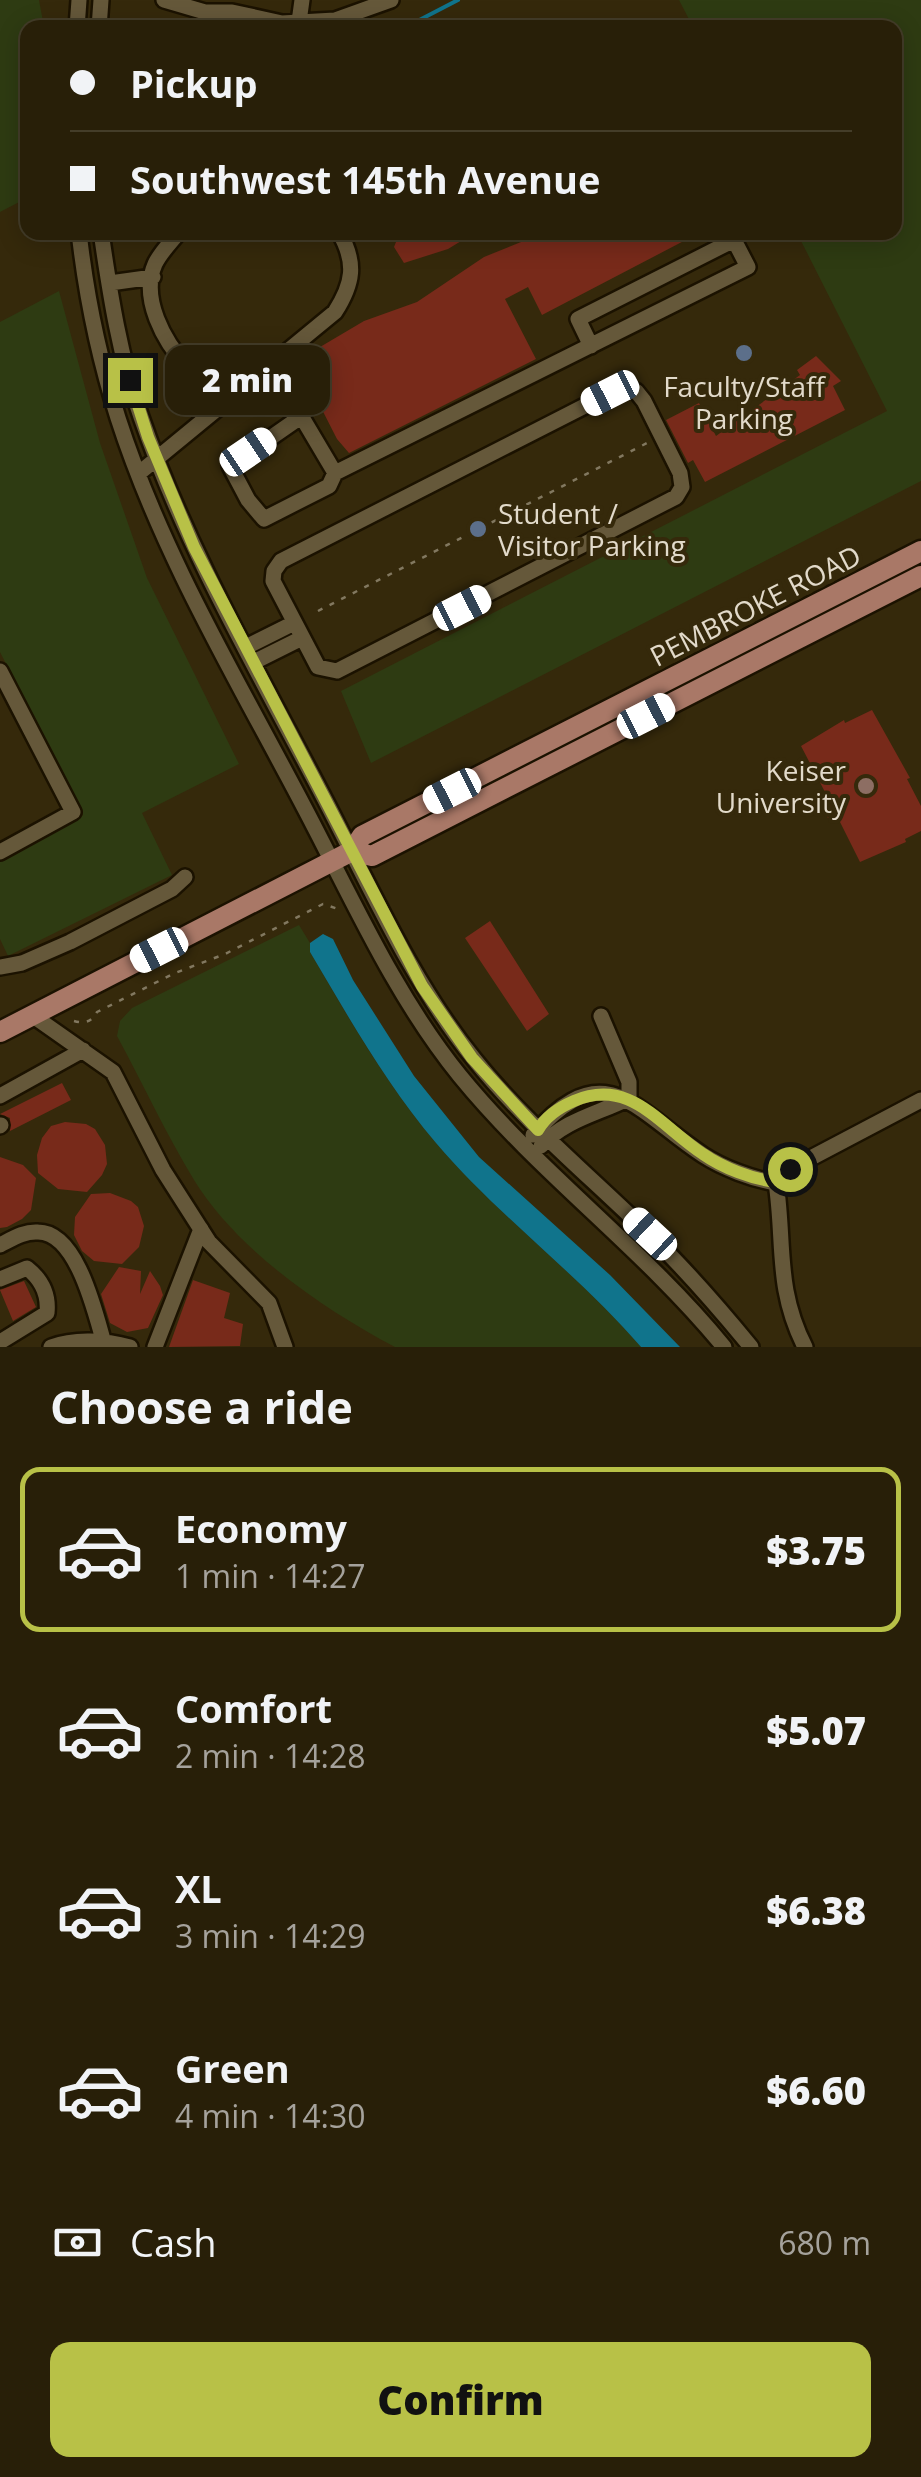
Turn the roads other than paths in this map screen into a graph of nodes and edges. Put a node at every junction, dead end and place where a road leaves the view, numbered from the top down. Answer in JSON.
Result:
{"nodes":[{"id":1,"x":164,"y":0,"type":"edge"},
{"id":2,"x":215,"y":0,"type":"edge"},
{"id":3,"x":390,"y":0,"type":"edge"},
{"id":4,"x":232,"y":12,"type":"junction"},
{"id":5,"x":268,"y":20,"type":"edge"},
{"id":6,"x":335,"y":20,"type":"edge"},
{"id":7,"x":79,"y":240,"type":"edge"},
{"id":8,"x":103,"y":240,"type":"edge"},
{"id":9,"x":173,"y":240,"type":"edge"},
{"id":10,"x":341,"y":240,"type":"edge"},
{"id":11,"x":153,"y":277,"type":"junction"},
{"id":12,"x":110,"y":283,"type":"junction"},
{"id":13,"x":591,"y":346,"type":"junction"},
{"id":14,"x":271,"y":365,"type":"junction"},
{"id":15,"x":226,"y":403,"type":"junction"},
{"id":16,"x":302,"y":416,"type":"junction"},
{"id":17,"x":157,"y":460,"type":"junction"},
{"id":18,"x":335,"y":473,"type":"junction"},
{"id":19,"x":138,"y":474,"type":"junction"},
{"id":20,"x":921,"y":551,"type":"edge"},
{"id":21,"x":921,"y":576,"type":"edge"},
{"id":22,"x":298,"y":630,"type":"junction"},
{"id":23,"x":250,"y":655,"type":"junction"},
{"id":24,"x":0,"y":672,"type":"edge"},
{"id":25,"x":352,"y":851,"type":"junction"},
{"id":26,"x":0,"y":852,"type":"edge"},
{"id":27,"x":330,"y":862,"type":"junction"},
{"id":28,"x":185,"y":876,"type":"dead end"},
{"id":29,"x":0,"y":967,"type":"edge"},
{"id":30,"x":32,"y":1015,"type":"junction"},
{"id":31,"x":601,"y":1016,"type":"dead end"},
{"id":32,"x":0,"y":1032,"type":"edge"},
{"id":33,"x":83,"y":1050,"type":"junction"},
{"id":34,"x":0,"y":1096,"type":"edge"},
{"id":35,"x":628,"y":1098,"type":"junction"},
{"id":36,"x":921,"y":1100,"type":"edge"},
{"id":37,"x":543,"y":1134,"type":"junction"},
{"id":38,"x":529,"y":1150,"type":"junction"},
{"id":39,"x":776,"y":1182,"type":"junction"},
{"id":40,"x":201,"y":1229,"type":"junction"},
{"id":41,"x":0,"y":1245,"type":"edge"},
{"id":42,"x":0,"y":1279,"type":"edge"},
{"id":43,"x":0,"y":1342,"type":"edge"},
{"id":44,"x":104,"y":1343,"type":"junction"},
{"id":45,"x":288,"y":1346,"type":"edge"},
{"id":46,"x":52,"y":1347,"type":"edge"},
{"id":47,"x":130,"y":1347,"type":"edge"},
{"id":48,"x":154,"y":1347,"type":"edge"},
{"id":49,"x":724,"y":1347,"type":"edge"},
{"id":50,"x":751,"y":1347,"type":"edge"},
{"id":51,"x":805,"y":1347,"type":"edge"}],
"edges":[{"from":1,"to":4,"type":"street"},
{"from":2,"to":4,"type":"street"},
{"from":3,"to":6,"type":"street"},
{"from":4,"to":5,"type":"street"},
{"from":7,"to":19,"type":"street"},
{"from":8,"to":12,"type":"street"},
{"from":9,"to":11,"type":"street"},
{"from":10,"to":14,"type":"street"},
{"from":11,"to":12,"type":"street"},
{"from":11,"to":15,"type":"street"},
{"from":12,"to":17,"type":"street"},
{"from":13,"to":13,"type":"street"},
{"from":13,"to":18,"type":"street"},
{"from":14,"to":15,"type":"street"},
{"from":14,"to":16,"type":"street"},
{"from":15,"to":17,"type":"street"},
{"from":16,"to":18,"type":"street"},
{"from":16,"to":18,"type":"street"},
{"from":17,"to":19,"type":"street"},
{"from":17,"to":23,"type":"street"},
{"from":19,"to":27,"type":"street"},
{"from":20,"to":25,"type":"main road","name":"PEMBROKE ROAD"},
{"from":21,"to":25,"type":"main road","name":"PEMBROKE ROAD"},
{"from":22,"to":22,"type":"street"},
{"from":22,"to":23,"type":"street"},
{"from":23,"to":25,"type":"street"},
{"from":24,"to":26,"type":"street"},
{"from":25,"to":27,"type":"main road","name":"PEMBROKE ROAD"},
{"from":25,"to":37,"type":"street"},
{"from":27,"to":30,"type":"main road","name":"PEMBROKE ROAD"},
{"from":27,"to":38,"type":"street"},
{"from":28,"to":29,"type":"street"},
{"from":30,"to":32,"type":"main road","name":"PEMBROKE ROAD"},
{"from":30,"to":33,"type":"street"},
{"from":31,"to":35,"type":"street"},
{"from":33,"to":34,"type":"street"},
{"from":33,"to":40,"type":"street"},
{"from":35,"to":37,"type":"street"},
{"from":35,"to":39,"type":"street"},
{"from":36,"to":39,"type":"street"},
{"from":37,"to":38,"type":"street"},
{"from":37,"to":50,"type":"street"},
{"from":38,"to":49,"type":"street"},
{"from":39,"to":51,"type":"street"},
{"from":40,"to":45,"type":"street"},
{"from":40,"to":48,"type":"street"},
{"from":41,"to":44,"type":"street"},
{"from":42,"to":43,"type":"street"},
{"from":44,"to":46,"type":"street"},
{"from":44,"to":47,"type":"street"}]}
